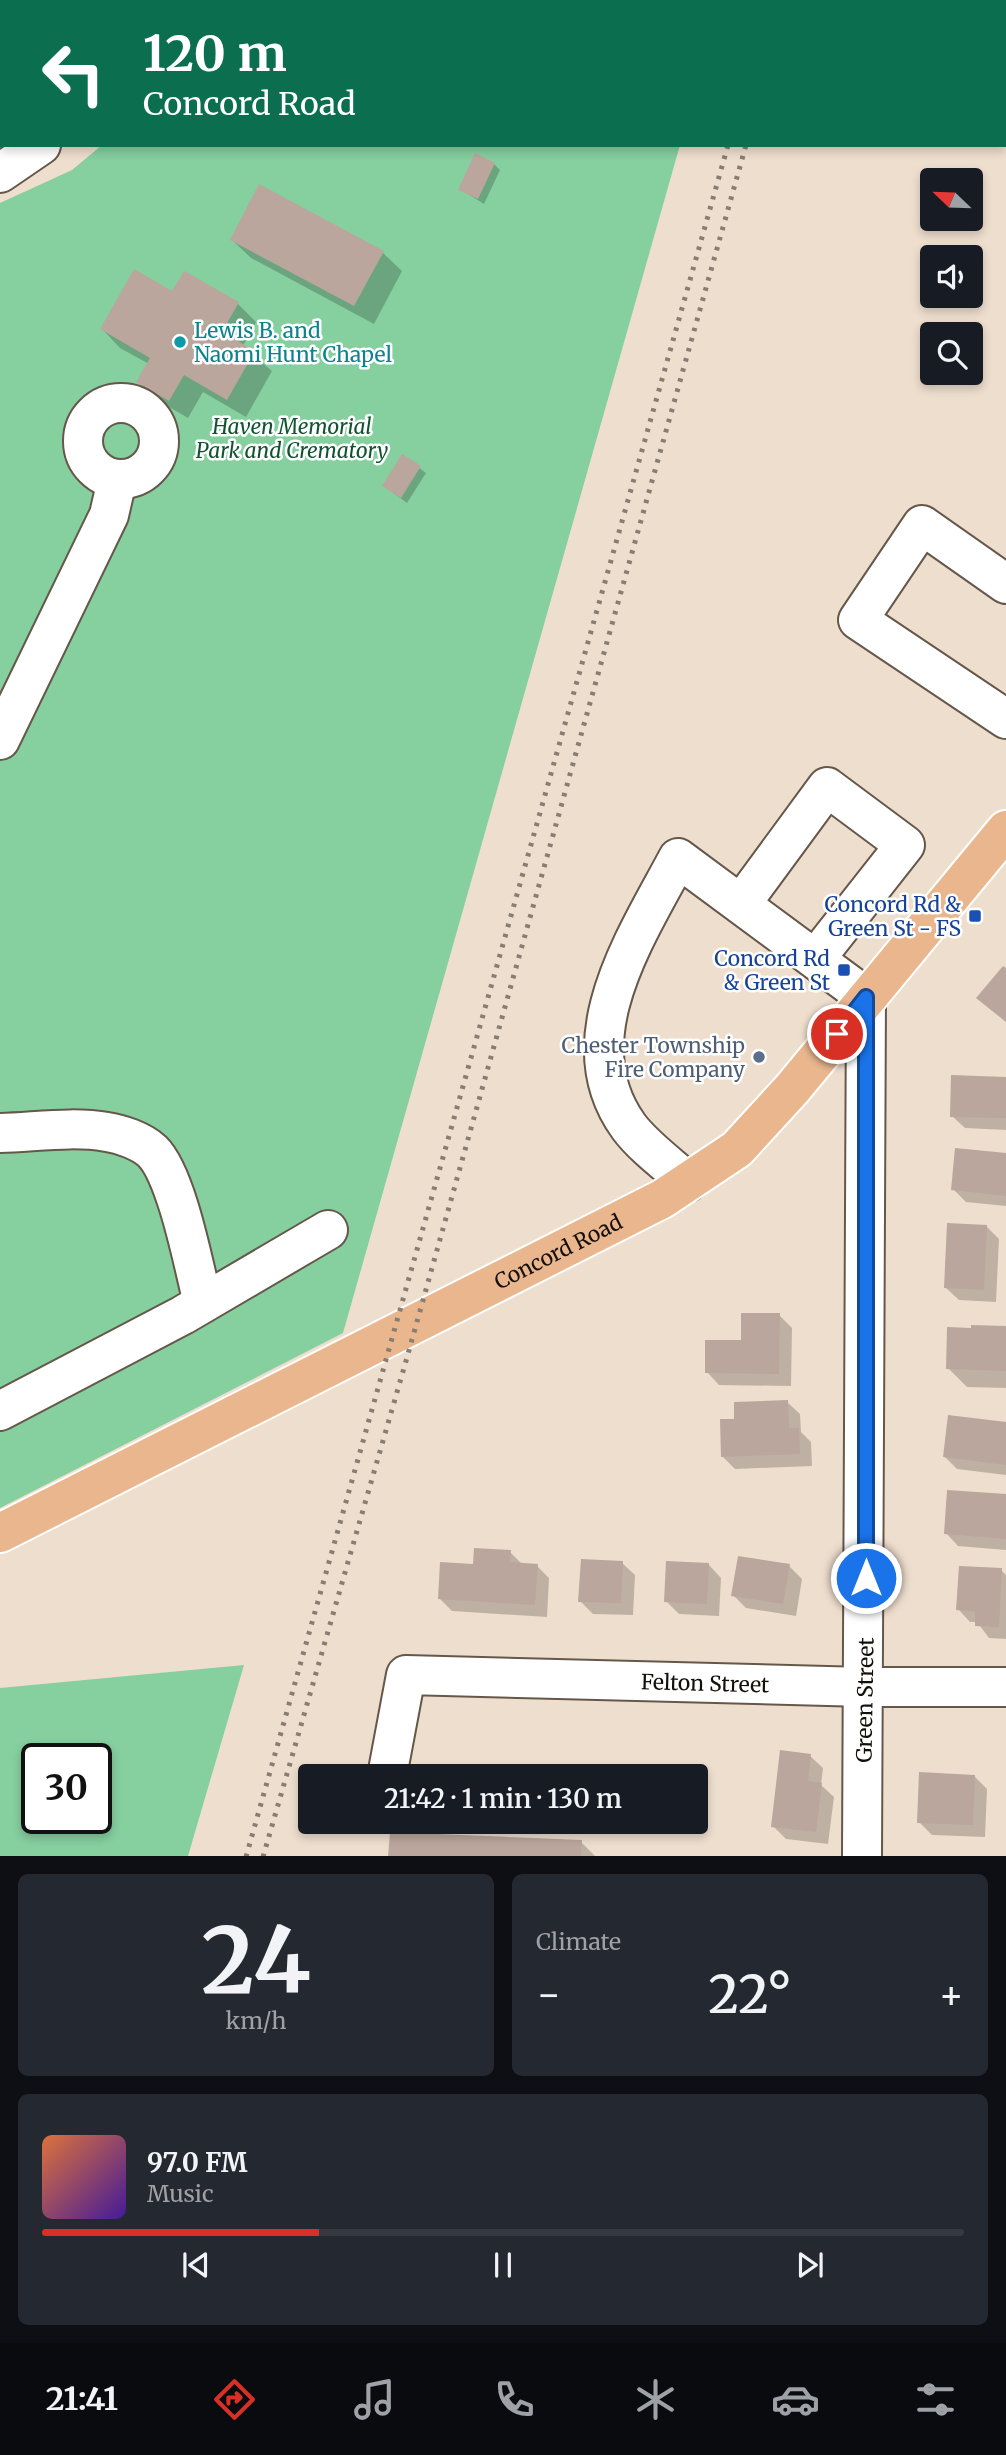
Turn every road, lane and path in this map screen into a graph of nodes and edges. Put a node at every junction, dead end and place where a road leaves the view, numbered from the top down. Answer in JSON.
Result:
{"nodes":[{"id":1,"x":38,"y":147,"type":"edge"},
{"id":2,"x":0,"y":173,"type":"edge"},
{"id":3,"x":117,"y":480,"type":"dead end"},
{"id":4,"x":1006,"y":584,"type":"edge"},
{"id":5,"x":1006,"y":719,"type":"edge"},
{"id":6,"x":0,"y":740,"type":"edge"},
{"id":7,"x":1006,"y":830,"type":"edge"},
{"id":8,"x":1006,"y":863,"type":"edge"},
{"id":9,"x":741,"y":904,"type":"junction"},
{"id":10,"x":924,"y":931,"type":"junction"},
{"id":11,"x":816,"y":958,"type":"junction"},
{"id":12,"x":866,"y":997,"type":"junction"},
{"id":13,"x":0,"y":1133,"type":"edge"},
{"id":14,"x":688,"y":1182,"type":"junction"},
{"id":15,"x":328,"y":1230,"type":"dead end"},
{"id":16,"x":203,"y":1303,"type":"junction"},
{"id":17,"x":0,"y":1411,"type":"edge"},
{"id":18,"x":0,"y":1533,"type":"edge"},
{"id":19,"x":865,"y":1687,"type":"junction"},
{"id":20,"x":1006,"y":1687,"type":"edge"},
{"id":21,"x":389,"y":1764,"type":"edge"},
{"id":22,"x":862,"y":1856,"type":"edge"}],
"edges":[{"from":1,"to":2,"type":"street"},
{"from":3,"to":6,"type":"street"},
{"from":4,"to":5,"type":"street"},
{"from":7,"to":10,"type":"main road","name":"Concord Road"},
{"from":8,"to":10,"type":"main road"},
{"from":9,"to":11,"type":"street"},
{"from":9,"to":11,"type":"street"},
{"from":9,"to":14,"type":"street"},
{"from":10,"to":12,"type":"main road","name":"Concord Road"},
{"from":11,"to":12,"type":"street"},
{"from":12,"to":14,"type":"main road","name":"Concord Road"},
{"from":12,"to":19,"type":"street","name":"Green Street"},
{"from":13,"to":16,"type":"street"},
{"from":14,"to":18,"type":"main road","name":"Concord Road"},
{"from":15,"to":16,"type":"street"},
{"from":16,"to":17,"type":"street"},
{"from":19,"to":20,"type":"street","name":"Felton Street"},
{"from":19,"to":21,"type":"street","name":"Felton Street"},
{"from":19,"to":22,"type":"street","name":"Green Street"}]}
